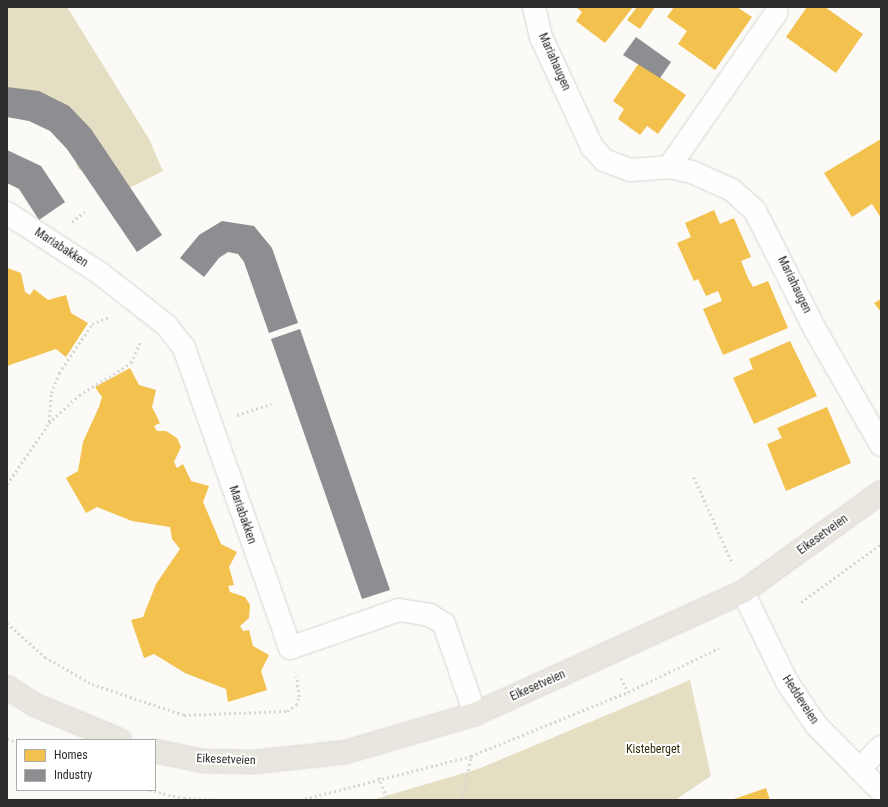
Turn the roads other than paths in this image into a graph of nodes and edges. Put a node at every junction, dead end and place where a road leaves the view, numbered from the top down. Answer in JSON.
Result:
{"nodes":[{"id":1,"x":534,"y":7,"type":"edge"},
{"id":2,"x":776,"y":13,"type":"dead end"},
{"id":3,"x":669,"y":167,"type":"junction"},
{"id":4,"x":7,"y":213,"type":"edge"},
{"id":5,"x":881,"y":445,"type":"edge"},
{"id":6,"x":881,"y":492,"type":"edge"},
{"id":7,"x":743,"y":592,"type":"junction"},
{"id":8,"x":7,"y":687,"type":"edge"},
{"id":9,"x":475,"y":714,"type":"junction"},
{"id":10,"x":118,"y":739,"type":"edge"},
{"id":11,"x":881,"y":747,"type":"edge"},
{"id":12,"x":156,"y":752,"type":"edge"},
{"id":13,"x":859,"y":768,"type":"junction"},
{"id":14,"x":881,"y":791,"type":"edge"}],
"edges":[{"from":1,"to":3,"type":"street","name":"Mariahaugen"},
{"from":2,"to":3,"type":"street"},
{"from":3,"to":5,"type":"street","name":"Mariahaugen"},
{"from":4,"to":9,"type":"street","name":"Mariabakken"},
{"from":6,"to":7,"type":"main road","name":"Eikesetveien"},
{"from":7,"to":9,"type":"main road","name":"Eikesetveien"},
{"from":7,"to":13,"type":"street","name":"Heddeveien"},
{"from":8,"to":10,"type":"main road"},
{"from":9,"to":12,"type":"main road","name":"Eikesetveien"},
{"from":11,"to":13,"type":"street"},
{"from":13,"to":14,"type":"street","name":"Heddeveien"}]}
